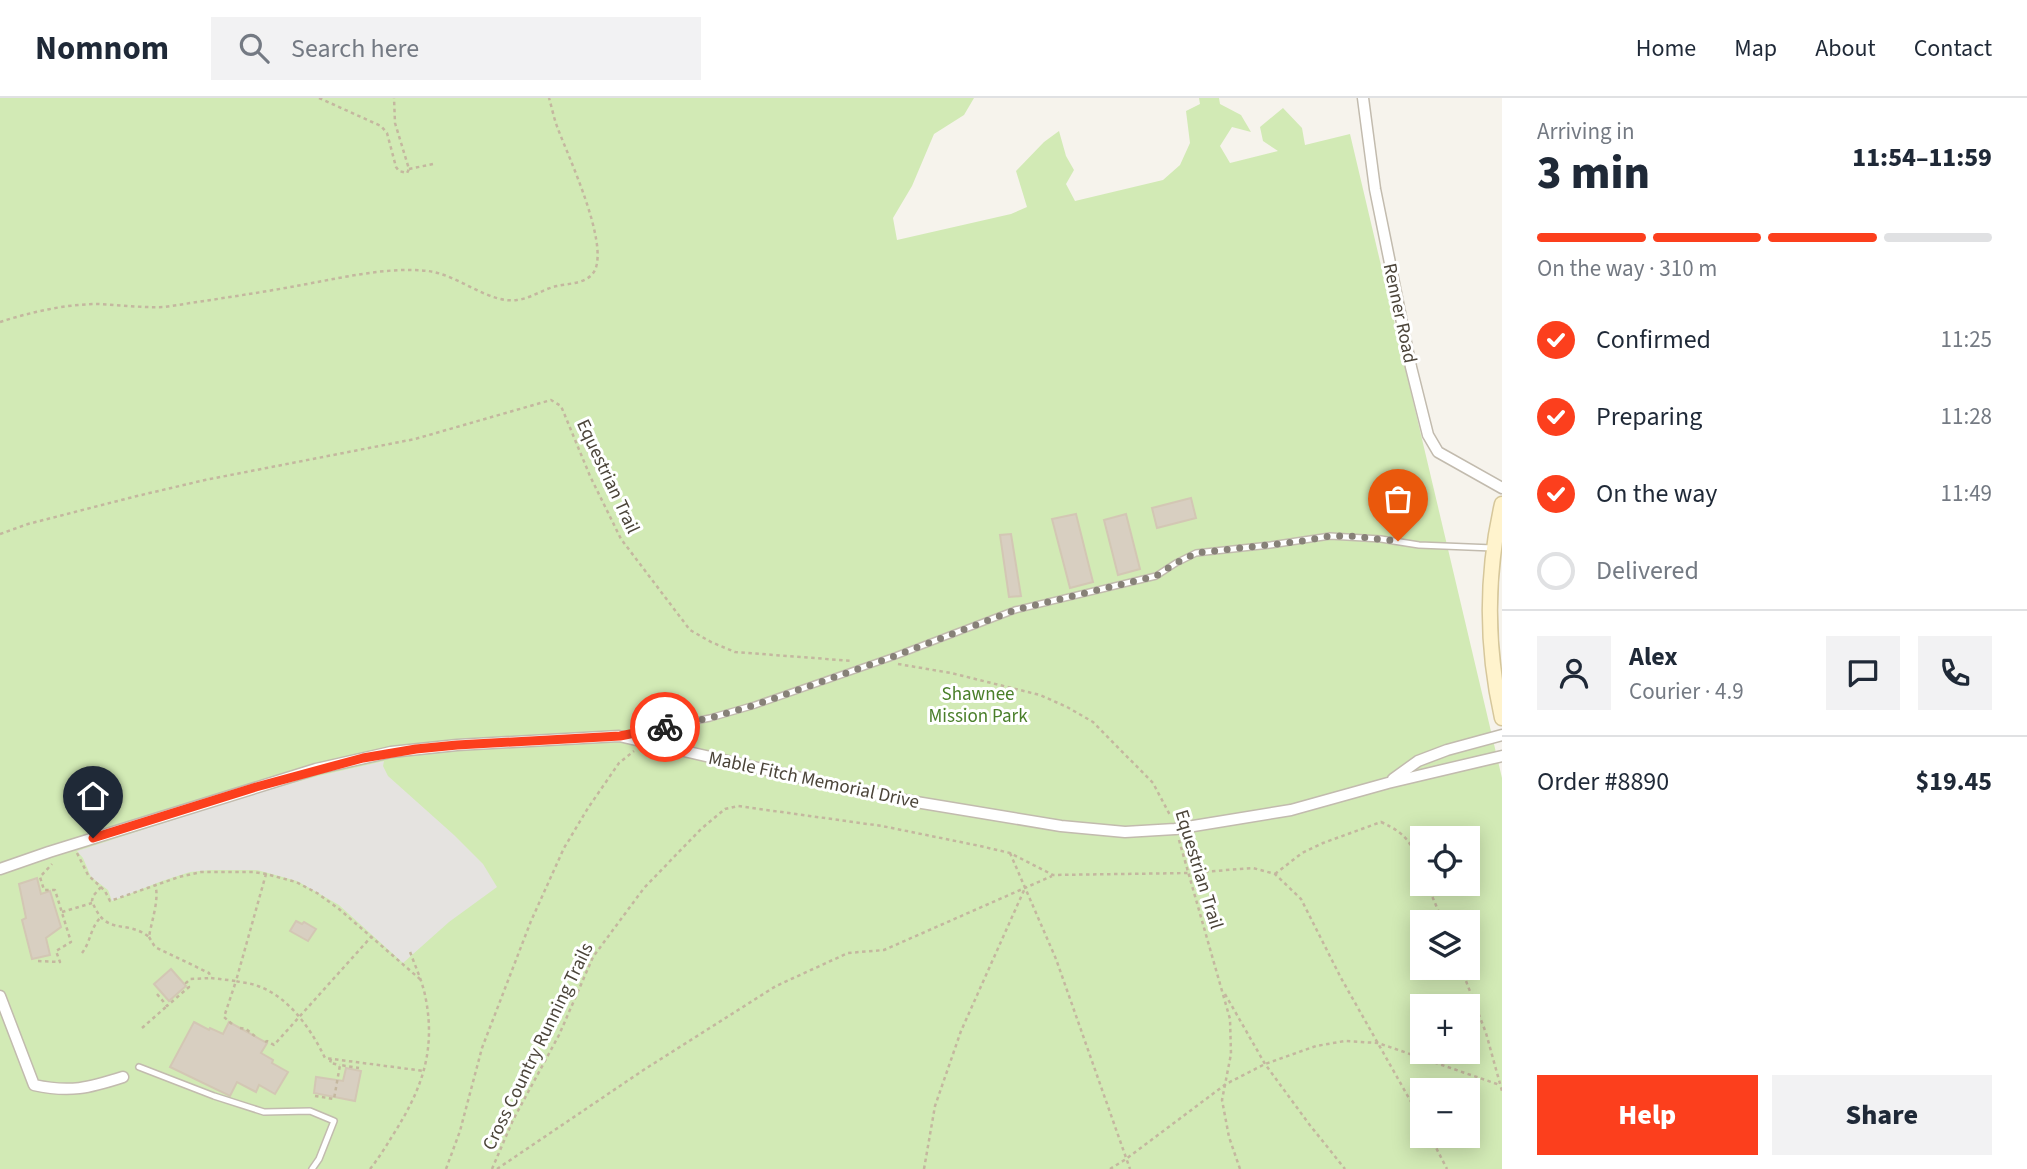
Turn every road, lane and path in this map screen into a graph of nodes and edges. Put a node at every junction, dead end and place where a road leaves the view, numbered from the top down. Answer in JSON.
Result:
{"nodes":[{"id":1,"x":319,"y":98,"type":"edge"},
{"id":2,"x":394,"y":98,"type":"edge"},
{"id":3,"x":549,"y":98,"type":"edge"},
{"id":4,"x":1363,"y":98,"type":"edge"},
{"id":5,"x":433,"y":164,"type":"dead end"},
{"id":6,"x":409,"y":169,"type":"junction"},
{"id":7,"x":0,"y":321,"type":"edge"},
{"id":8,"x":1502,"y":488,"type":"edge"},
{"id":9,"x":1502,"y":504,"type":"edge"},
{"id":10,"x":0,"y":534,"type":"edge"},
{"id":11,"x":1493,"y":548,"type":"junction"},
{"id":12,"x":877,"y":663,"type":"junction"},
{"id":13,"x":1502,"y":718,"type":"edge"},
{"id":14,"x":1502,"y":735,"type":"edge"},
{"id":15,"x":620,"y":736,"type":"junction"},
{"id":16,"x":645,"y":742,"type":"junction"},
{"id":17,"x":1502,"y":756,"type":"edge"},
{"id":18,"x":1388,"y":783,"type":"junction"},
{"id":19,"x":1175,"y":830,"type":"junction"},
{"id":20,"x":1410,"y":844,"type":"edge"},
{"id":21,"x":77,"y":853,"type":"dead end"},
{"id":22,"x":1010,"y":853,"type":"junction"},
{"id":23,"x":54,"y":862,"type":"dead end"},
{"id":24,"x":0,"y":869,"type":"edge"},
{"id":25,"x":1189,"y":873,"type":"junction"},
{"id":26,"x":266,"y":874,"type":"junction"},
{"id":27,"x":1275,"y":874,"type":"junction"},
{"id":28,"x":1053,"y":875,"type":"junction"},
{"id":29,"x":155,"y":885,"type":"junction"},
{"id":30,"x":101,"y":887,"type":"junction"},
{"id":31,"x":1025,"y":888,"type":"junction"},
{"id":32,"x":93,"y":902,"type":"junction"},
{"id":33,"x":62,"y":912,"type":"junction"},
{"id":34,"x":100,"y":918,"type":"junction"},
{"id":35,"x":149,"y":937,"type":"junction"},
{"id":36,"x":371,"y":937,"type":"junction"},
{"id":37,"x":409,"y":949,"type":"dead end"},
{"id":38,"x":82,"y":953,"type":"dead end"},
{"id":39,"x":38,"y":961,"type":"dead end"},
{"id":40,"x":211,"y":978,"type":"junction"},
{"id":41,"x":421,"y":980,"type":"junction"},
{"id":42,"x":1466,"y":980,"type":"edge"},
{"id":43,"x":236,"y":981,"type":"junction"},
{"id":44,"x":1222,"y":988,"type":"junction"},
{"id":45,"x":157,"y":994,"type":"dead end"},
{"id":46,"x":0,"y":996,"type":"edge"},
{"id":47,"x":167,"y":1006,"type":"junction"},
{"id":48,"x":299,"y":1017,"type":"junction"},
{"id":49,"x":232,"y":1024,"type":"dead end"},
{"id":50,"x":142,"y":1028,"type":"dead end"},
{"id":51,"x":240,"y":1028,"type":"dead end"},
{"id":52,"x":256,"y":1037,"type":"dead end"},
{"id":53,"x":265,"y":1042,"type":"dead end"},
{"id":54,"x":1378,"y":1043,"type":"junction"},
{"id":55,"x":331,"y":1059,"type":"junction"},
{"id":56,"x":1265,"y":1064,"type":"junction"},
{"id":57,"x":340,"y":1065,"type":"junction"},
{"id":58,"x":139,"y":1067,"type":"dead end"},
{"id":59,"x":359,"y":1068,"type":"dead end"},
{"id":60,"x":424,"y":1071,"type":"junction"},
{"id":61,"x":123,"y":1077,"type":"dead end"},
{"id":62,"x":1227,"y":1084,"type":"junction"},
{"id":63,"x":1500,"y":1085,"type":"edge"},
{"id":64,"x":1502,"y":1091,"type":"edge"},
{"id":65,"x":315,"y":1096,"type":"dead end"},
{"id":66,"x":1410,"y":1100,"type":"edge"},
{"id":67,"x":1436,"y":1148,"type":"edge"},
{"id":68,"x":1126,"y":1159,"type":"junction"},
{"id":69,"x":312,"y":1169,"type":"edge"},
{"id":70,"x":370,"y":1169,"type":"edge"},
{"id":71,"x":446,"y":1169,"type":"edge"},
{"id":72,"x":494,"y":1169,"type":"edge"},
{"id":73,"x":923,"y":1169,"type":"edge"},
{"id":74,"x":1110,"y":1169,"type":"edge"},
{"id":75,"x":1130,"y":1169,"type":"edge"},
{"id":76,"x":1240,"y":1169,"type":"edge"},
{"id":77,"x":1345,"y":1169,"type":"edge"},
{"id":78,"x":1447,"y":1169,"type":"edge"}],
"edges":[{"from":1,"to":6,"type":"path"},
{"from":2,"to":6,"type":"path"},
{"from":3,"to":7,"type":"path"},
{"from":4,"to":8,"type":"street","name":"Renner Road"},
{"from":5,"to":6,"type":"path"},
{"from":9,"to":11,"type":"main road"},
{"from":10,"to":12,"type":"path","name":"Equestrian Trail"},
{"from":11,"to":12,"type":"lane"},
{"from":11,"to":13,"type":"main road"},
{"from":12,"to":15,"type":"lane"},
{"from":12,"to":19,"type":"path","name":"Equestrian Trail"},
{"from":14,"to":18,"type":"street","name":"Mable Fitch Memorial Drive"},
{"from":15,"to":16,"type":"street","name":"Mable Fitch Memorial Drive"},
{"from":15,"to":24,"type":"street","name":"Mable Fitch Memorial Drive"},
{"from":16,"to":19,"type":"street","name":"Mable Fitch Memorial Drive"},
{"from":16,"to":71,"type":"path"},
{"from":17,"to":18,"type":"street","name":"Mable Fitch Memorial Drive"},
{"from":18,"to":19,"type":"street","name":"Mable Fitch Memorial Drive"},
{"from":19,"to":25,"type":"path","name":"Equestrian Trail"},
{"from":20,"to":27,"type":"path"},
{"from":21,"to":30,"type":"path"},
{"from":22,"to":28,"type":"path","name":"Cross Country Running Trails"},
{"from":22,"to":31,"type":"path"},
{"from":22,"to":72,"type":"path","name":"Cross Country Running Trails"},
{"from":23,"to":33,"type":"path"},
{"from":25,"to":27,"type":"path","name":"Cross Country Running Trails"},
{"from":25,"to":28,"type":"path","name":"Cross Country Running Trails"},
{"from":25,"to":44,"type":"path","name":"Equestrian Trail"},
{"from":26,"to":29,"type":"path"},
{"from":26,"to":36,"type":"path"},
{"from":26,"to":43,"type":"path"},
{"from":27,"to":54,"type":"path"},
{"from":28,"to":31,"type":"path","name":"Cross Country Running Trails"},
{"from":29,"to":30,"type":"path"},
{"from":29,"to":35,"type":"path"},
{"from":30,"to":32,"type":"path"},
{"from":31,"to":68,"type":"path"},
{"from":31,"to":72,"type":"path","name":"Cross Country Running Trails"},
{"from":31,"to":73,"type":"path"},
{"from":32,"to":33,"type":"path"},
{"from":32,"to":34,"type":"path"},
{"from":33,"to":39,"type":"path"},
{"from":34,"to":35,"type":"path"},
{"from":34,"to":38,"type":"path"},
{"from":35,"to":40,"type":"path"},
{"from":36,"to":41,"type":"path"},
{"from":36,"to":48,"type":"path"},
{"from":37,"to":41,"type":"path"},
{"from":40,"to":43,"type":"path"},
{"from":40,"to":47,"type":"path"},
{"from":41,"to":60,"type":"path"},
{"from":42,"to":63,"type":"path"},
{"from":43,"to":48,"type":"path"},
{"from":43,"to":49,"type":"path"},
{"from":44,"to":56,"type":"path"},
{"from":44,"to":62,"type":"path","name":"Equestrian Trail"},
{"from":45,"to":47,"type":"path"},
{"from":46,"to":61,"type":"street"},
{"from":47,"to":50,"type":"path"},
{"from":48,"to":53,"type":"path"},
{"from":48,"to":55,"type":"path"},
{"from":51,"to":52,"type":"path"},
{"from":54,"to":56,"type":"path"},
{"from":54,"to":63,"type":"path"},
{"from":54,"to":66,"type":"path"},
{"from":55,"to":57,"type":"path"},
{"from":55,"to":60,"type":"path"},
{"from":56,"to":62,"type":"path"},
{"from":56,"to":77,"type":"path"},
{"from":57,"to":59,"type":"path"},
{"from":57,"to":65,"type":"path"},
{"from":58,"to":69,"type":"lane"},
{"from":60,"to":70,"type":"path"},
{"from":62,"to":68,"type":"path"},
{"from":62,"to":76,"type":"path","name":"Equestrian Trail"},
{"from":63,"to":64,"type":"path"},
{"from":67,"to":78,"type":"path"},
{"from":68,"to":74,"type":"path"},
{"from":68,"to":75,"type":"path"}]}
